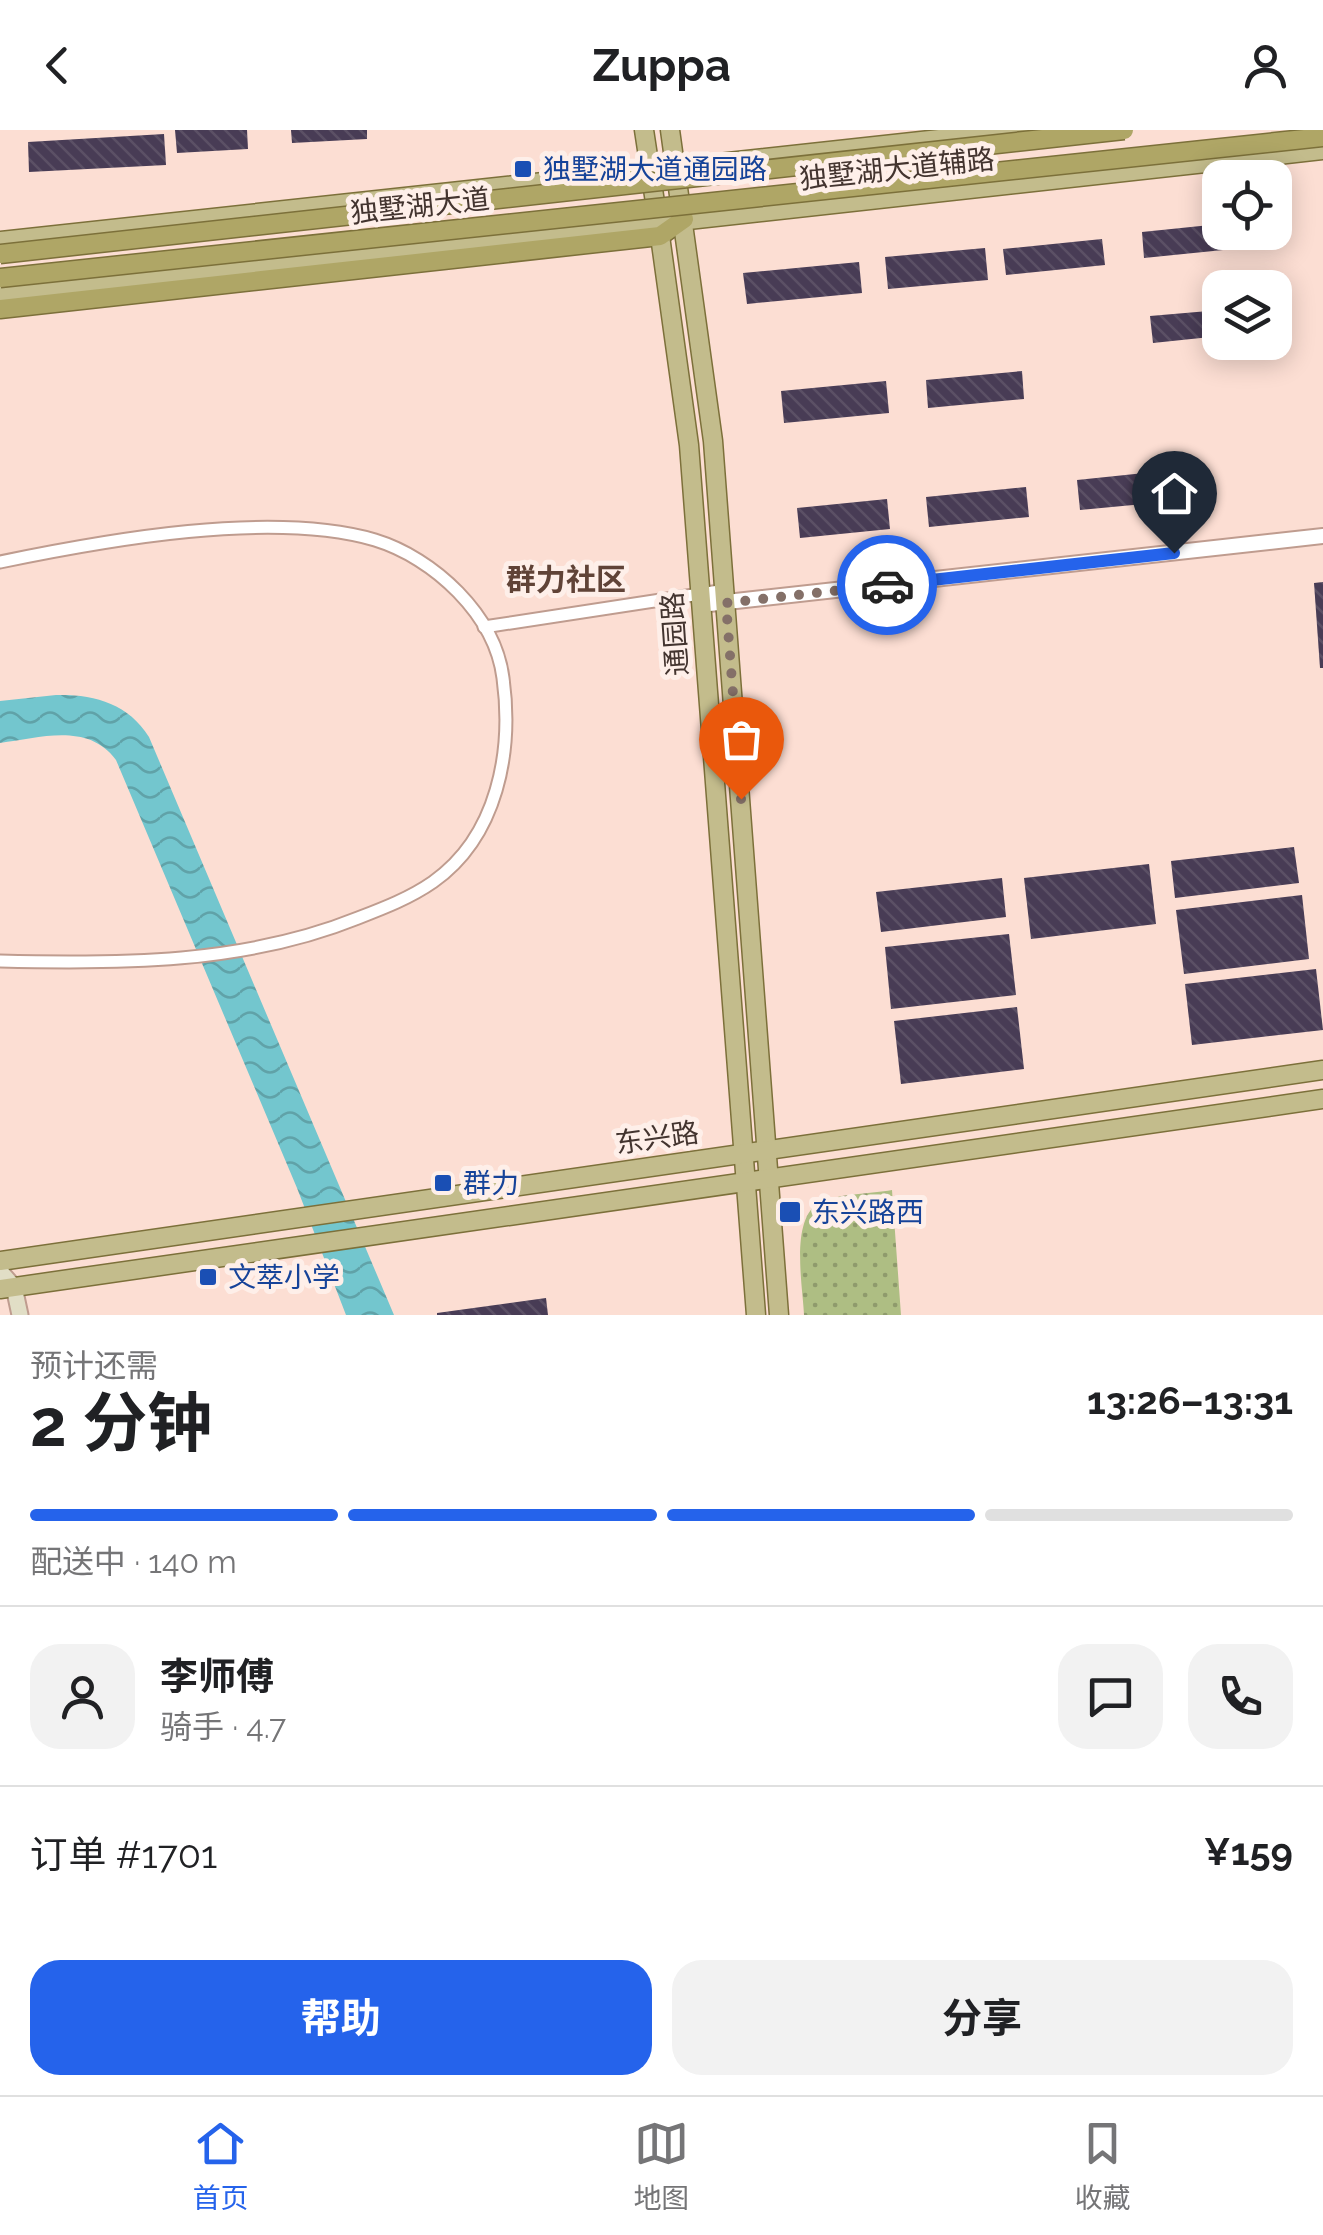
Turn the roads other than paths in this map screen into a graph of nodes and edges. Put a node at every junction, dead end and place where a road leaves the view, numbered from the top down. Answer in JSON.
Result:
{"nodes":[{"id":1,"x":644,"y":130,"type":"edge"},
{"id":2,"x":670,"y":130,"type":"edge"},
{"id":3,"x":1022,"y":130,"type":"edge"},
{"id":4,"x":1124,"y":130,"type":"edge"},
{"id":5,"x":1323,"y":137,"type":"edge"},
{"id":6,"x":1323,"y":150,"type":"edge"},
{"id":7,"x":676,"y":167,"type":"junction"},
{"id":8,"x":651,"y":170,"type":"junction"},
{"id":9,"x":680,"y":197,"type":"junction"},
{"id":10,"x":655,"y":200,"type":"junction"},
{"id":11,"x":684,"y":220,"type":"junction"},
{"id":12,"x":659,"y":229,"type":"junction"},
{"id":13,"x":0,"y":240,"type":"edge"},
{"id":14,"x":452,"y":245,"type":"junction"},
{"id":15,"x":382,"y":253,"type":"junction"},
{"id":16,"x":0,"y":254,"type":"edge"},
{"id":17,"x":421,"y":263,"type":"junction"},
{"id":18,"x":0,"y":278,"type":"edge"},
{"id":19,"x":0,"y":296,"type":"edge"},
{"id":20,"x":0,"y":309,"type":"edge"},
{"id":21,"x":1323,"y":536,"type":"edge"},
{"id":22,"x":0,"y":562,"type":"edge"},
{"id":23,"x":726,"y":596,"type":"junction"},
{"id":24,"x":699,"y":599,"type":"junction"},
{"id":25,"x":484,"y":627,"type":"junction"},
{"id":26,"x":0,"y":961,"type":"edge"},
{"id":27,"x":1323,"y":1070,"type":"edge"},
{"id":28,"x":1323,"y":1099,"type":"edge"},
{"id":29,"x":767,"y":1151,"type":"junction"},
{"id":30,"x":744,"y":1153,"type":"junction"},
{"id":31,"x":770,"y":1178,"type":"junction"},
{"id":32,"x":746,"y":1181,"type":"junction"},
{"id":33,"x":0,"y":1261,"type":"edge"},
{"id":34,"x":0,"y":1271,"type":"edge"},
{"id":35,"x":7,"y":1288,"type":"edge"},
{"id":36,"x":20,"y":1315,"type":"edge"},
{"id":37,"x":756,"y":1315,"type":"edge"},
{"id":38,"x":779,"y":1315,"type":"edge"}],
"edges":[{"from":1,"to":8,"type":"main road","name":"通园路"},
{"from":2,"to":7,"type":"main road","name":"通园路"},
{"from":3,"to":7,"type":"main road","name":"独墅湖大道辅路"},
{"from":4,"to":16,"type":"highway","name":"独墅湖大道","bridge":true},
{"from":5,"to":18,"type":"highway","name":"独墅湖大道","bridge":true},
{"from":6,"to":11,"type":"main road","name":"独墅湖大道辅路"},
{"from":7,"to":8,"type":"main road","name":"独墅湖大道辅路"},
{"from":7,"to":9,"type":"main road","name":"通园路"},
{"from":8,"to":10,"type":"main road","name":"通园路"},
{"from":8,"to":13,"type":"main road","name":"独墅湖大道辅路"},
{"from":9,"to":10,"type":"main road"},
{"from":9,"to":11,"type":"main road","name":"通园路"},
{"from":10,"to":12,"type":"main road","name":"通园路"},
{"from":10,"to":15,"type":"main road"},
{"from":11,"to":12,"type":"highway"},
{"from":11,"to":23,"type":"main road","name":"通园路"},
{"from":12,"to":14,"type":"main road"},
{"from":12,"to":17,"type":"highway"},
{"from":12,"to":24,"type":"main road","name":"通园路"},
{"from":14,"to":15,"type":"main road"},
{"from":14,"to":17,"type":"highway"},
{"from":15,"to":19,"type":"main road"},
{"from":17,"to":20,"type":"highway"},
{"from":21,"to":23,"type":"street"},
{"from":22,"to":25,"type":"street"},
{"from":23,"to":24,"type":"street"},
{"from":23,"to":29,"type":"main road","name":"通园路"},
{"from":24,"to":25,"type":"street"},
{"from":24,"to":30,"type":"main road","name":"通园路"},
{"from":25,"to":26,"type":"street"},
{"from":27,"to":29,"type":"main road","name":"东兴路"},
{"from":28,"to":31,"type":"main road","name":"东兴路"},
{"from":29,"to":30,"type":"main road","name":"东兴路"},
{"from":29,"to":31,"type":"main road","name":"通园路"},
{"from":30,"to":32,"type":"main road","name":"通园路"},
{"from":30,"to":33,"type":"main road","name":"东兴路"},
{"from":31,"to":32,"type":"main road","name":"东兴路"},
{"from":31,"to":38,"type":"main road","name":"通园路"},
{"from":32,"to":35,"type":"main road","name":"东兴路"},
{"from":32,"to":37,"type":"main road","name":"通园路"},
{"from":34,"to":35,"type":"main road"},
{"from":35,"to":36,"type":"main road"}]}
